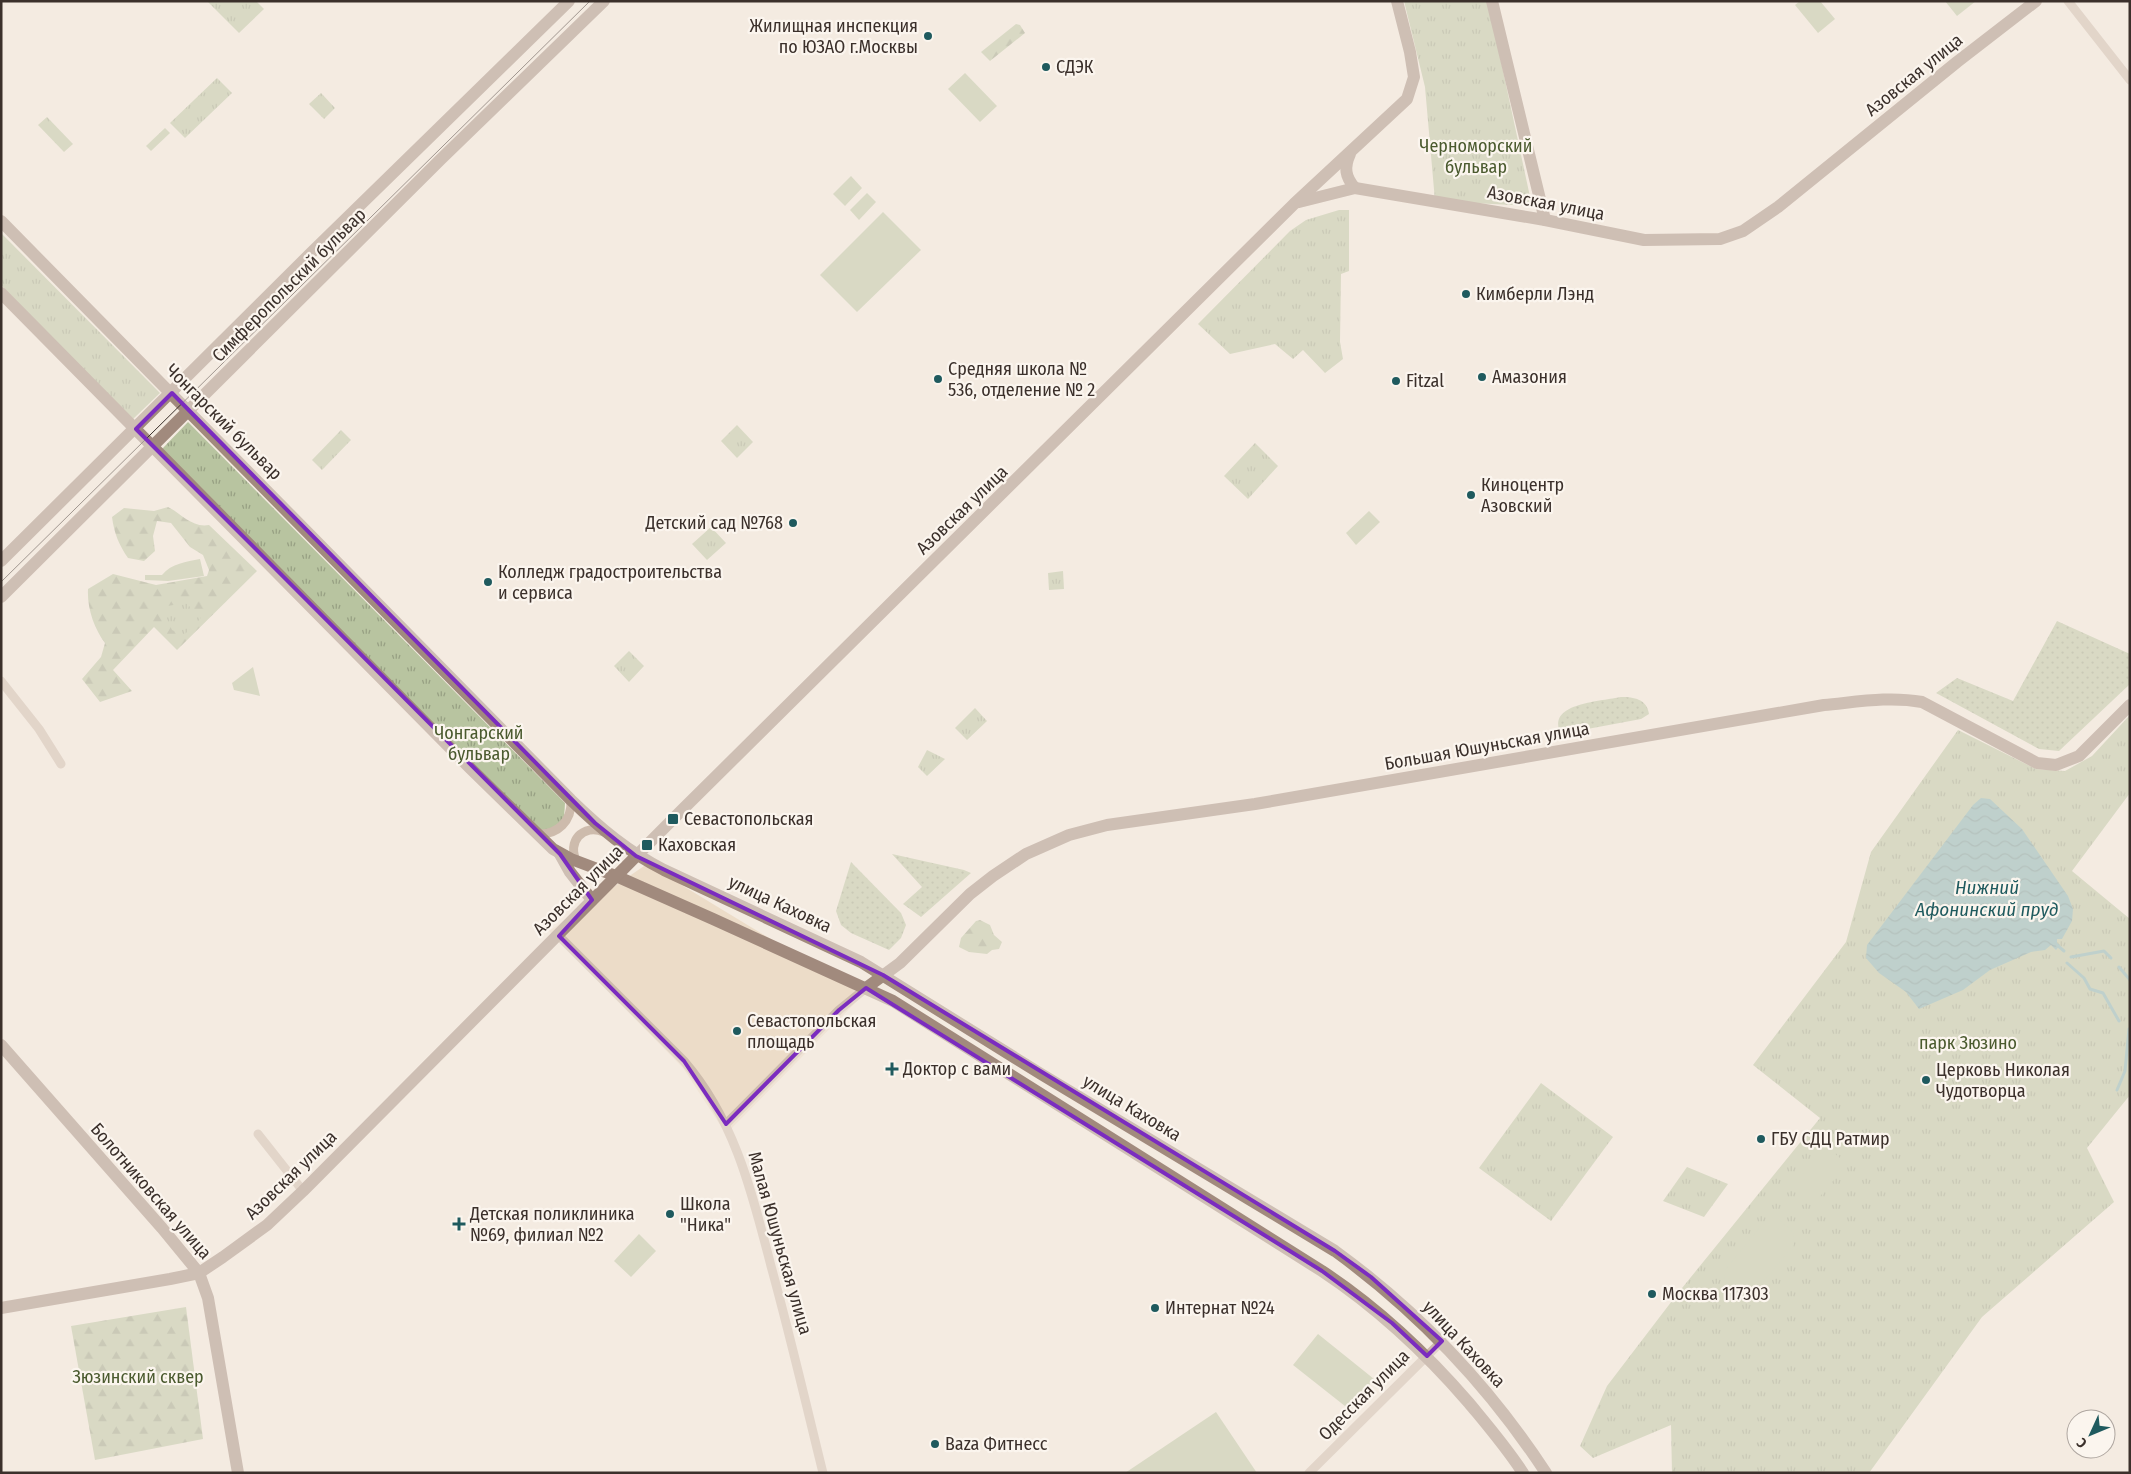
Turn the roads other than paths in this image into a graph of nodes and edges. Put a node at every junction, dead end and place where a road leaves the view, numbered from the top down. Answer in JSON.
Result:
{"nodes":[{"id":1,"x":568,"y":1,"type":"edge"},
{"id":2,"x":604,"y":1,"type":"edge"},
{"id":3,"x":1397,"y":1,"type":"edge"},
{"id":4,"x":1492,"y":1,"type":"edge"},
{"id":5,"x":2036,"y":1,"type":"edge"},
{"id":6,"x":2068,"y":1,"type":"edge"},
{"id":7,"x":2130,"y":80,"type":"edge"},
{"id":8,"x":1351,"y":152,"type":"junction"},
{"id":9,"x":1354,"y":188,"type":"junction"},
{"id":10,"x":1294,"y":204,"type":"junction"},
{"id":11,"x":1545,"y":220,"type":"junction"},
{"id":12,"x":1,"y":221,"type":"edge"},
{"id":13,"x":1,"y":293,"type":"edge"},
{"id":14,"x":172,"y":394,"type":"junction"},
{"id":15,"x":188,"y":410,"type":"junction"},
{"id":16,"x":136,"y":429,"type":"junction"},
{"id":17,"x":153,"y":447,"type":"junction"},
{"id":18,"x":1,"y":561,"type":"edge"},
{"id":19,"x":1,"y":597,"type":"edge"},
{"id":20,"x":1,"y":681,"type":"edge"},
{"id":21,"x":2130,"y":705,"type":"edge"},
{"id":22,"x":61,"y":764,"type":"dead end"},
{"id":23,"x":571,"y":800,"type":"junction"},
{"id":24,"x":605,"y":832,"type":"junction"},
{"id":25,"x":537,"y":834,"type":"junction"},
{"id":26,"x":560,"y":854,"type":"junction"},
{"id":27,"x":636,"y":856,"type":"junction"},
{"id":28,"x":577,"y":862,"type":"junction"},
{"id":29,"x":616,"y":876,"type":"junction"},
{"id":30,"x":592,"y":900,"type":"junction"},
{"id":31,"x":559,"y":936,"type":"junction"},
{"id":32,"x":883,"y":975,"type":"junction"},
{"id":33,"x":866,"y":988,"type":"junction"},
{"id":34,"x":1,"y":1045,"type":"edge"},
{"id":35,"x":726,"y":1124,"type":"junction"},
{"id":36,"x":258,"y":1134,"type":"dead end"},
{"id":37,"x":303,"y":1191,"type":"junction"},
{"id":38,"x":198,"y":1272,"type":"junction"},
{"id":39,"x":1,"y":1308,"type":"edge"},
{"id":40,"x":1442,"y":1341,"type":"junction"},
{"id":41,"x":1427,"y":1356,"type":"junction"},
{"id":42,"x":238,"y":1473,"type":"edge"},
{"id":43,"x":823,"y":1473,"type":"edge"},
{"id":44,"x":1309,"y":1473,"type":"edge"},
{"id":45,"x":1523,"y":1473,"type":"edge"},
{"id":46,"x":1546,"y":1473,"type":"edge"}],
"edges":[{"from":1,"to":14,"type":"main road","name":"Симферопольский бульвар"},
{"from":2,"to":15,"type":"main road","name":"Симферопольский бульвар"},
{"from":3,"to":8,"type":"main road"},
{"from":4,"to":11,"type":"main road"},
{"from":5,"to":11,"type":"main road","name":"Азовская улица"},
{"from":6,"to":7,"type":"street"},
{"from":8,"to":9,"type":"main road"},
{"from":8,"to":10,"type":"main road"},
{"from":9,"to":10,"type":"main road","name":"Азовская улица"},
{"from":9,"to":11,"type":"main road","name":"Азовская улица"},
{"from":10,"to":27,"type":"main road","name":"Азовская улица"},
{"from":12,"to":14,"type":"main road","name":"Чонгарский бульвар"},
{"from":13,"to":16,"type":"main road"},
{"from":14,"to":15,"type":"main road","name":"Чонгарский бульвар"},
{"from":14,"to":16,"type":"main road","name":"Симферопольский бульвар"},
{"from":15,"to":17,"type":"main road","name":"Симферопольский бульвар"},
{"from":15,"to":23,"type":"main road","name":"Чонгарский бульвар"},
{"from":16,"to":17,"type":"main road"},
{"from":16,"to":18,"type":"main road","name":"Симферопольский бульвар"},
{"from":17,"to":19,"type":"main road","name":"Симферопольский бульвар"},
{"from":17,"to":25,"type":"main road"},
{"from":20,"to":22,"type":"street"},
{"from":21,"to":32,"type":"main road","name":"Большая Юшуньская улица"},
{"from":23,"to":24,"type":"main road","name":"Чонгарский бульвар"},
{"from":23,"to":25,"type":"street"},
{"from":24,"to":27,"type":"main road","name":"Чонгарский бульвар"},
{"from":24,"to":28,"type":"street"},
{"from":25,"to":26,"type":"main road"},
{"from":26,"to":28,"type":"main road"},
{"from":26,"to":30,"type":"main road"},
{"from":27,"to":29,"type":"main road","name":"Азовская улица"},
{"from":27,"to":32,"type":"main road","name":"улица Каховка"},
{"from":28,"to":29,"type":"main road"},
{"from":29,"to":30,"type":"main road","name":"Азовская улица"},
{"from":29,"to":33,"type":"main road","name":"улица Каховка"},
{"from":30,"to":31,"type":"main road","name":"Азовская улица"},
{"from":31,"to":35,"type":"street","name":"Малая Юшуньская улица"},
{"from":31,"to":37,"type":"main road","name":"Азовская улица"},
{"from":32,"to":33,"type":"main road","name":"Большая Юшуньская улица"},
{"from":32,"to":40,"type":"main road","name":"улица Каховка"},
{"from":33,"to":35,"type":"street"},
{"from":33,"to":41,"type":"main road","name":"улица Каховка"},
{"from":34,"to":38,"type":"main road","name":"Болотниковская улица"},
{"from":35,"to":43,"type":"street","name":"Малая Юшуньская улица"},
{"from":36,"to":37,"type":"street"},
{"from":37,"to":38,"type":"main road","name":"Азовская улица"},
{"from":38,"to":39,"type":"main road","name":"Азовская улица"},
{"from":38,"to":42,"type":"main road","name":"Болотниковская улица"},
{"from":40,"to":41,"type":"street","name":"Одесская улица"},
{"from":40,"to":46,"type":"main road","name":"улица Каховка"},
{"from":41,"to":44,"type":"street","name":"Одесская улица"},
{"from":41,"to":45,"type":"main road","name":"улица Каховка"}]}
